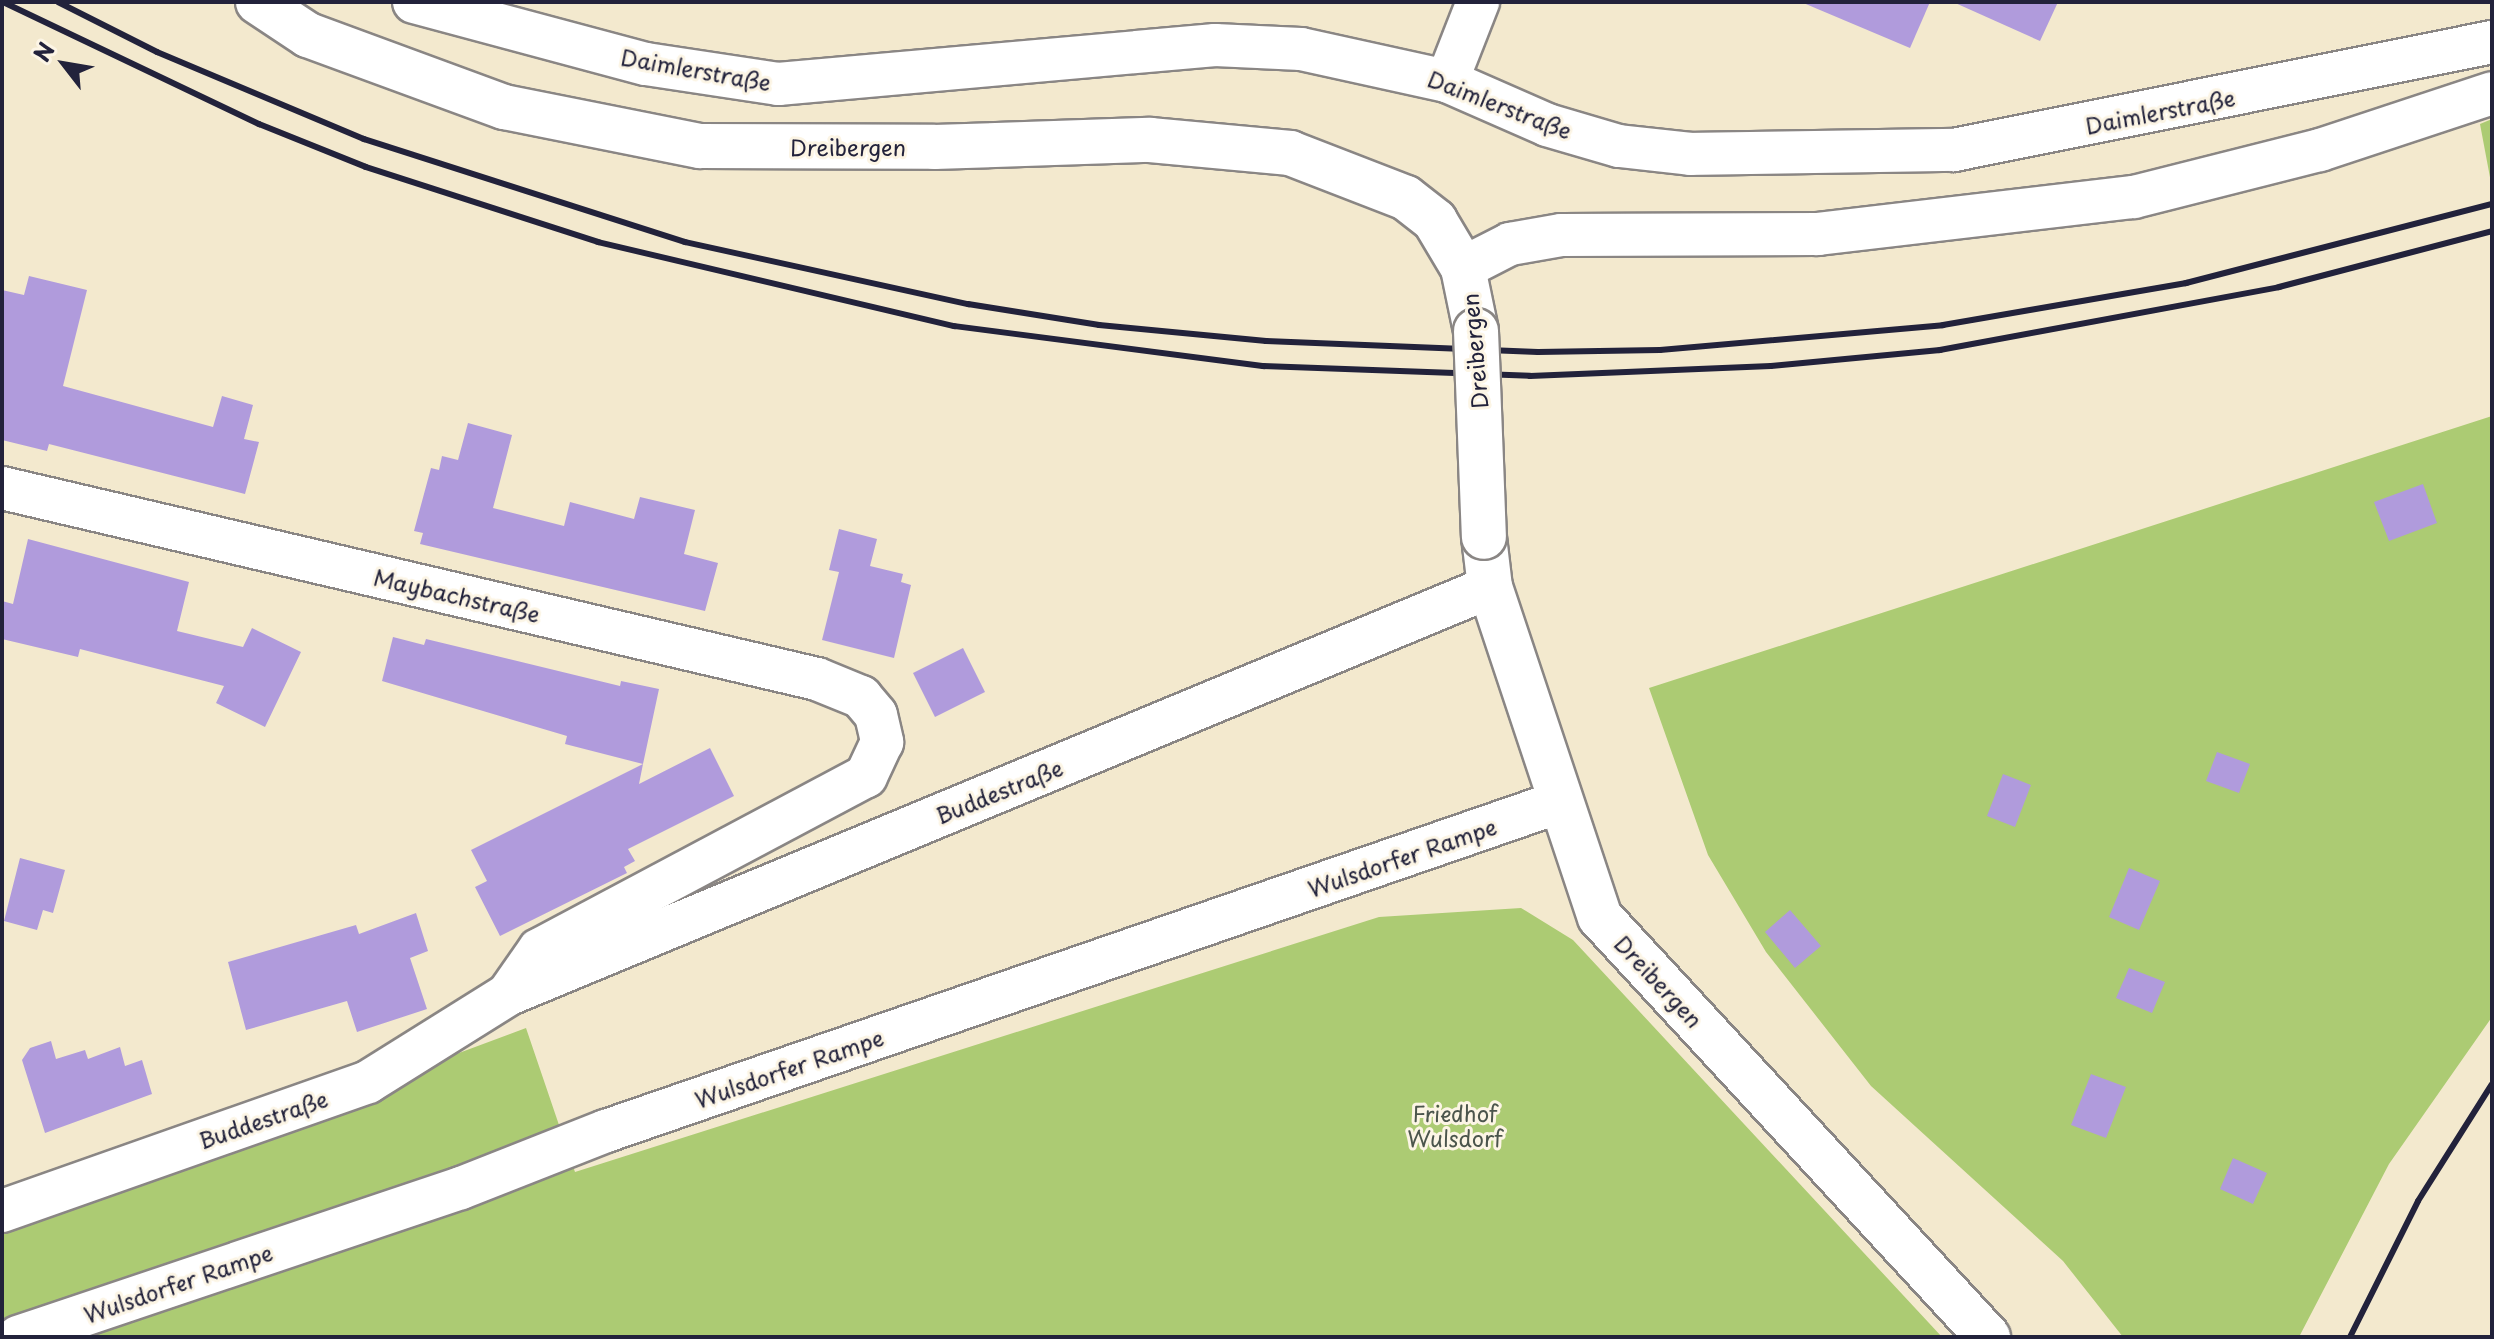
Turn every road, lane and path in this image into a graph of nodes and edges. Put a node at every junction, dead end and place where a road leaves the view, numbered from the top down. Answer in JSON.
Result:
{"nodes":[{"id":1,"x":258,"y":2,"type":"edge"},
{"id":2,"x":414,"y":2,"type":"edge"},
{"id":3,"x":1478,"y":2,"type":"edge"},
{"id":4,"x":311,"y":18,"type":"edge"},
{"id":5,"x":2492,"y":42,"type":"edge"},
{"id":6,"x":1447,"y":81,"type":"junction"},
{"id":7,"x":2492,"y":93,"type":"edge"},
{"id":8,"x":1463,"y":268,"type":"junction"},
{"id":9,"x":2,"y":488,"type":"edge"},
{"id":10,"x":1490,"y":587,"type":"junction"},
{"id":11,"x":882,"y":742,"type":"joint"},
{"id":12,"x":1562,"y":801,"type":"junction"},
{"id":13,"x":509,"y":994,"type":"junction"},
{"id":14,"x":2,"y":1211,"type":"edge"},
{"id":15,"x":18,"y":1337,"type":"edge"},
{"id":16,"x":1988,"y":1337,"type":"edge"}],
"edges":[{"from":1,"to":4,"type":"street"},
{"from":2,"to":6,"type":"street","name":"Daimlerstraße"},
{"from":3,"to":6,"type":"street"},
{"from":4,"to":8,"type":"street","name":"Dreibergen"},
{"from":5,"to":6,"type":"street","name":"Daimlerstraße"},
{"from":7,"to":8,"type":"street"},
{"from":8,"to":10,"type":"street","name":"Dreibergen","bridge":true},
{"from":9,"to":11,"type":"street","name":"Maybachstraße"},
{"from":10,"to":12,"type":"street","name":"Dreibergen"},
{"from":10,"to":13,"type":"street","name":"Buddestraße"},
{"from":11,"to":13,"type":"street","name":"Buddestraße"},
{"from":12,"to":15,"type":"street","name":"Wulsdorfer Rampe"},
{"from":12,"to":16,"type":"street","name":"Dreibergen"},
{"from":13,"to":14,"type":"street","name":"Buddestraße"}]}
